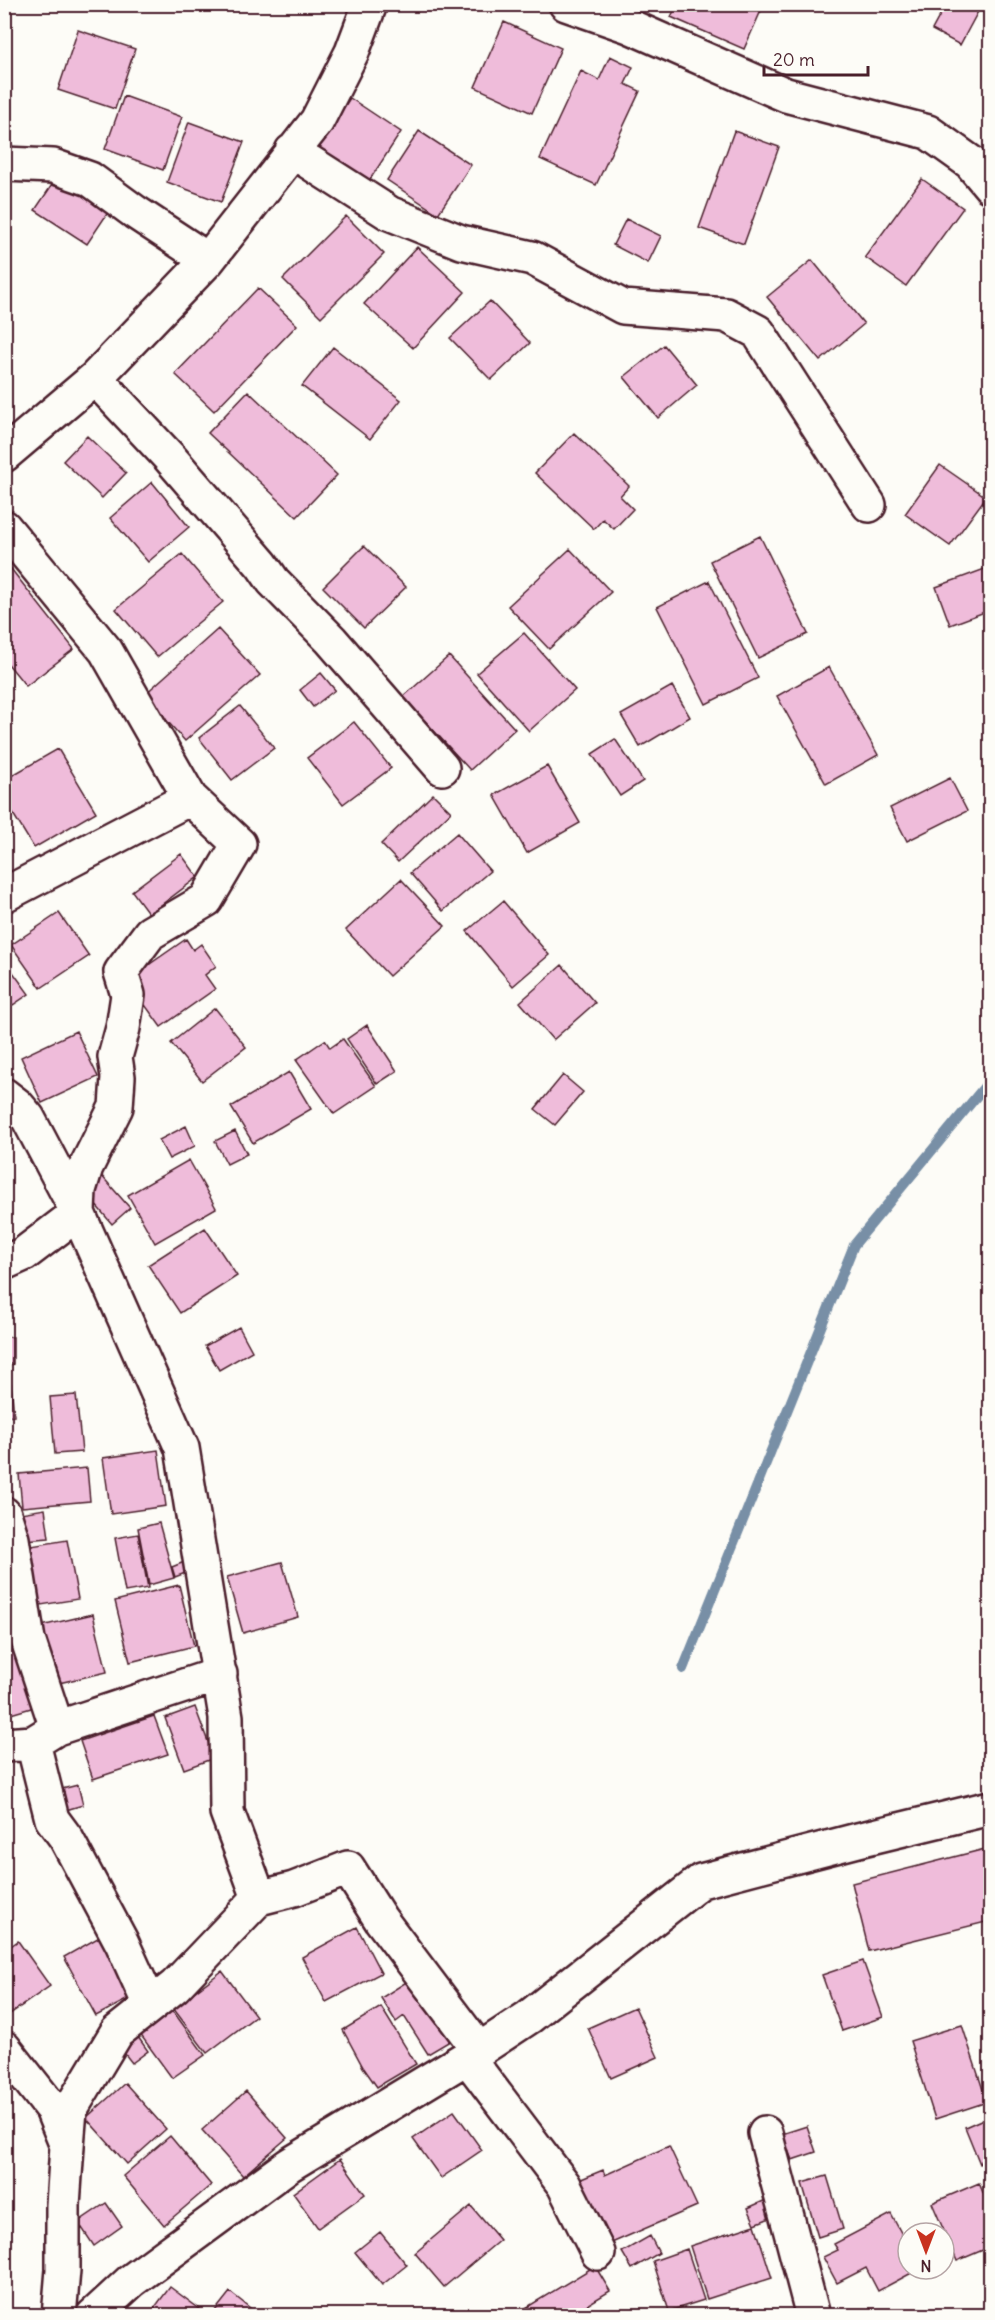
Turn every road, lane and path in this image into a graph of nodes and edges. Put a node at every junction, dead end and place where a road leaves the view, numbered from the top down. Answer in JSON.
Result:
{"nodes":[{"id":1,"x":370,"y":4,"type":"edge"},
{"id":2,"x":566,"y":4,"type":"edge"},
{"id":3,"x":292,"y":152,"type":"junction"},
{"id":4,"x":4,"y":164,"type":"edge"},
{"id":5,"x":990,"y":186,"type":"edge"},
{"id":6,"x":208,"y":260,"type":"junction"},
{"id":7,"x":95,"y":378,"type":"junction"},
{"id":8,"x":4,"y":455,"type":"edge"},
{"id":9,"x":869,"y":505,"type":"dead end"},
{"id":10,"x":4,"y":527,"type":"edge"},
{"id":11,"x":442,"y":768,"type":"dead end"},
{"id":12,"x":190,"y":798,"type":"junction"},
{"id":13,"x":4,"y":895,"type":"edge"},
{"id":14,"x":4,"y":1095,"type":"edge"},
{"id":15,"x":78,"y":1213,"type":"junction"},
{"id":16,"x":4,"y":1263,"type":"edge"},
{"id":17,"x":4,"y":1514,"type":"edge"},
{"id":18,"x":220,"y":1674,"type":"junction"},
{"id":19,"x":31,"y":1739,"type":"edge"},
{"id":20,"x":990,"y":1808,"type":"edge"},
{"id":21,"x":259,"y":1898,"type":"junction"},
{"id":22,"x":150,"y":2005,"type":"junction"},
{"id":23,"x":4,"y":2048,"type":"edge"},
{"id":24,"x":473,"y":2054,"type":"junction"},
{"id":25,"x":765,"y":2133,"type":"dead end"},
{"id":26,"x":67,"y":2146,"type":"junction"},
{"id":27,"x":598,"y":2253,"type":"dead end"},
{"id":28,"x":59,"y":2316,"type":"edge"},
{"id":29,"x":93,"y":2316,"type":"edge"},
{"id":30,"x":813,"y":2316,"type":"edge"}],
"edges":[{"from":1,"to":3,"type":"street"},
{"from":2,"to":5,"type":"street"},
{"from":3,"to":6,"type":"street"},
{"from":3,"to":9,"type":"street"},
{"from":4,"to":6,"type":"street"},
{"from":6,"to":7,"type":"street"},
{"from":7,"to":8,"type":"street"},
{"from":7,"to":11,"type":"street"},
{"from":10,"to":12,"type":"street"},
{"from":12,"to":13,"type":"street"},
{"from":12,"to":15,"type":"street"},
{"from":14,"to":15,"type":"street"},
{"from":15,"to":16,"type":"street"},
{"from":15,"to":18,"type":"street"},
{"from":17,"to":19,"type":"street"},
{"from":18,"to":19,"type":"street"},
{"from":18,"to":21,"type":"street"},
{"from":19,"to":22,"type":"street"},
{"from":20,"to":24,"type":"street"},
{"from":21,"to":22,"type":"street"},
{"from":21,"to":24,"type":"street"},
{"from":22,"to":26,"type":"street"},
{"from":23,"to":26,"type":"street"},
{"from":24,"to":27,"type":"street"},
{"from":24,"to":29,"type":"street"},
{"from":25,"to":30,"type":"street"},
{"from":26,"to":28,"type":"street"}]}
